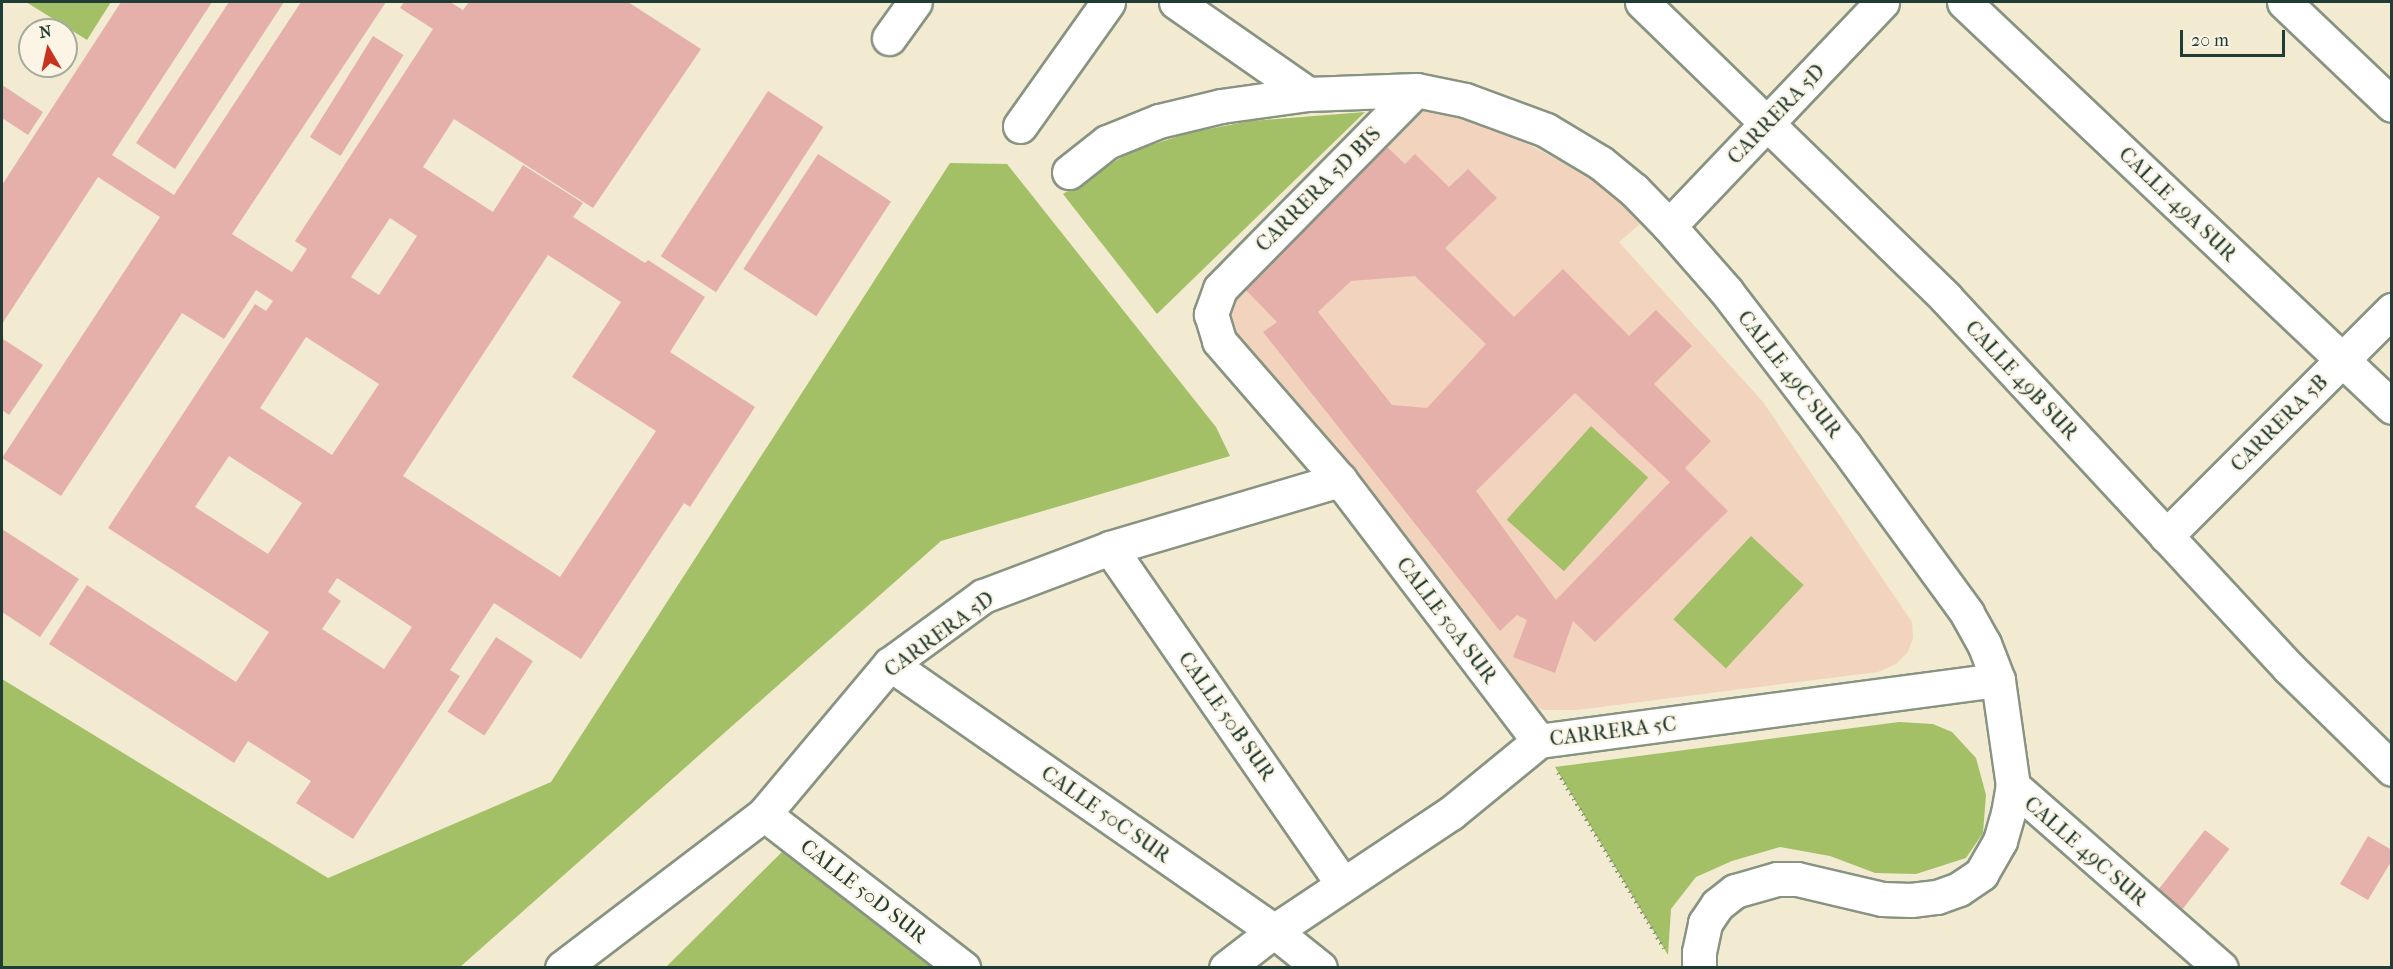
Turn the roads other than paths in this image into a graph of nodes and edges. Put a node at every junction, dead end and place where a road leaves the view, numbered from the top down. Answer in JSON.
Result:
{"nodes":[{"id":1,"x":915,"y":2,"type":"edge"},
{"id":2,"x":1108,"y":2,"type":"edge"},
{"id":3,"x":1176,"y":2,"type":"edge"},
{"id":4,"x":1642,"y":2,"type":"edge"},
{"id":5,"x":1882,"y":2,"type":"edge"},
{"id":6,"x":1964,"y":2,"type":"edge"},
{"id":7,"x":2284,"y":2,"type":"edge"},
{"id":8,"x":889,"y":38,"type":"dead end"},
{"id":9,"x":1416,"y":90,"type":"junction"},
{"id":10,"x":1308,"y":94,"type":"junction"},
{"id":11,"x":2391,"y":105,"type":"edge"},
{"id":12,"x":1767,"y":123,"type":"junction"},
{"id":13,"x":1020,"y":126,"type":"dead end"},
{"id":14,"x":1069,"y":172,"type":"dead end"},
{"id":15,"x":1669,"y":226,"type":"junction"},
{"id":16,"x":1220,"y":289,"type":"joint"},
{"id":17,"x":2391,"y":310,"type":"edge"},
{"id":18,"x":2342,"y":360,"type":"junction"},
{"id":19,"x":2391,"y":407,"type":"edge"},
{"id":20,"x":1340,"y":480,"type":"junction"},
{"id":21,"x":2166,"y":536,"type":"junction"},
{"id":22,"x":1110,"y":548,"type":"junction"},
{"id":23,"x":890,"y":664,"type":"junction"},
{"id":24,"x":1998,"y":680,"type":"junction"},
{"id":25,"x":1539,"y":741,"type":"junction"},
{"id":26,"x":2391,"y":769,"type":"edge"},
{"id":27,"x":2013,"y":786,"type":"junction"},
{"id":28,"x":764,"y":814,"type":"junction"},
{"id":29,"x":1343,"y":884,"type":"junction"},
{"id":30,"x":1274,"y":931,"type":"junction"},
{"id":31,"x":562,"y":968,"type":"edge"},
{"id":32,"x":963,"y":968,"type":"edge"},
{"id":33,"x":1226,"y":968,"type":"edge"},
{"id":34,"x":1320,"y":968,"type":"edge"},
{"id":35,"x":1699,"y":968,"type":"edge"},
{"id":36,"x":2221,"y":968,"type":"edge"}],
"edges":[{"from":1,"to":8,"type":"street"},
{"from":2,"to":13,"type":"street"},
{"from":3,"to":10,"type":"street"},
{"from":4,"to":12,"type":"street","name":"CALLE 49B SUR"},
{"from":5,"to":12,"type":"street","name":"CARRERA 5D"},
{"from":6,"to":18,"type":"street","name":"CALLE 49A SUR"},
{"from":7,"to":11,"type":"street"},
{"from":9,"to":10,"type":"street","name":"CALLE 49C SUR"},
{"from":9,"to":15,"type":"street","name":"CALLE 49C SUR"},
{"from":9,"to":16,"type":"street","name":"CARRERA 5D BIS"},
{"from":10,"to":14,"type":"street","name":"CALLE 49C SUR"},
{"from":12,"to":15,"type":"street","name":"CARRERA 5D"},
{"from":12,"to":21,"type":"street","name":"CALLE 49B SUR"},
{"from":15,"to":24,"type":"street","name":"CALLE 49C SUR"},
{"from":16,"to":20,"type":"street","name":"CALLE 50A SUR"},
{"from":17,"to":18,"type":"street","name":"CARRERA 5B"},
{"from":18,"to":19,"type":"street","name":"CALLE 49A SUR"},
{"from":18,"to":21,"type":"street","name":"CARRERA 5B"},
{"from":20,"to":22,"type":"street","name":"CARRERA 5D"},
{"from":20,"to":25,"type":"street","name":"CALLE 50A SUR"},
{"from":21,"to":26,"type":"street","name":"CALLE 49B SUR"},
{"from":22,"to":23,"type":"street","name":"CARRERA 5D"},
{"from":22,"to":29,"type":"street","name":"CALLE 50B SUR"},
{"from":23,"to":28,"type":"street","name":"CARRERA 5D"},
{"from":23,"to":30,"type":"street","name":"CALLE 50C SUR"},
{"from":24,"to":25,"type":"street","name":"CARRERA 5C"},
{"from":24,"to":27,"type":"street","name":"CALLE 49C SUR"},
{"from":25,"to":29,"type":"street","name":"CARRERA 5C"},
{"from":27,"to":35,"type":"street"},
{"from":27,"to":36,"type":"street","name":"CALLE 49C SUR"},
{"from":28,"to":31,"type":"street","name":"CARRERA 5D"},
{"from":28,"to":32,"type":"street","name":"CALLE 50D SUR"},
{"from":29,"to":30,"type":"street","name":"CARRERA 5C"},
{"from":30,"to":33,"type":"street","name":"CARRERA 5C"},
{"from":30,"to":34,"type":"street","name":"CALLE 50C SUR"}]}
